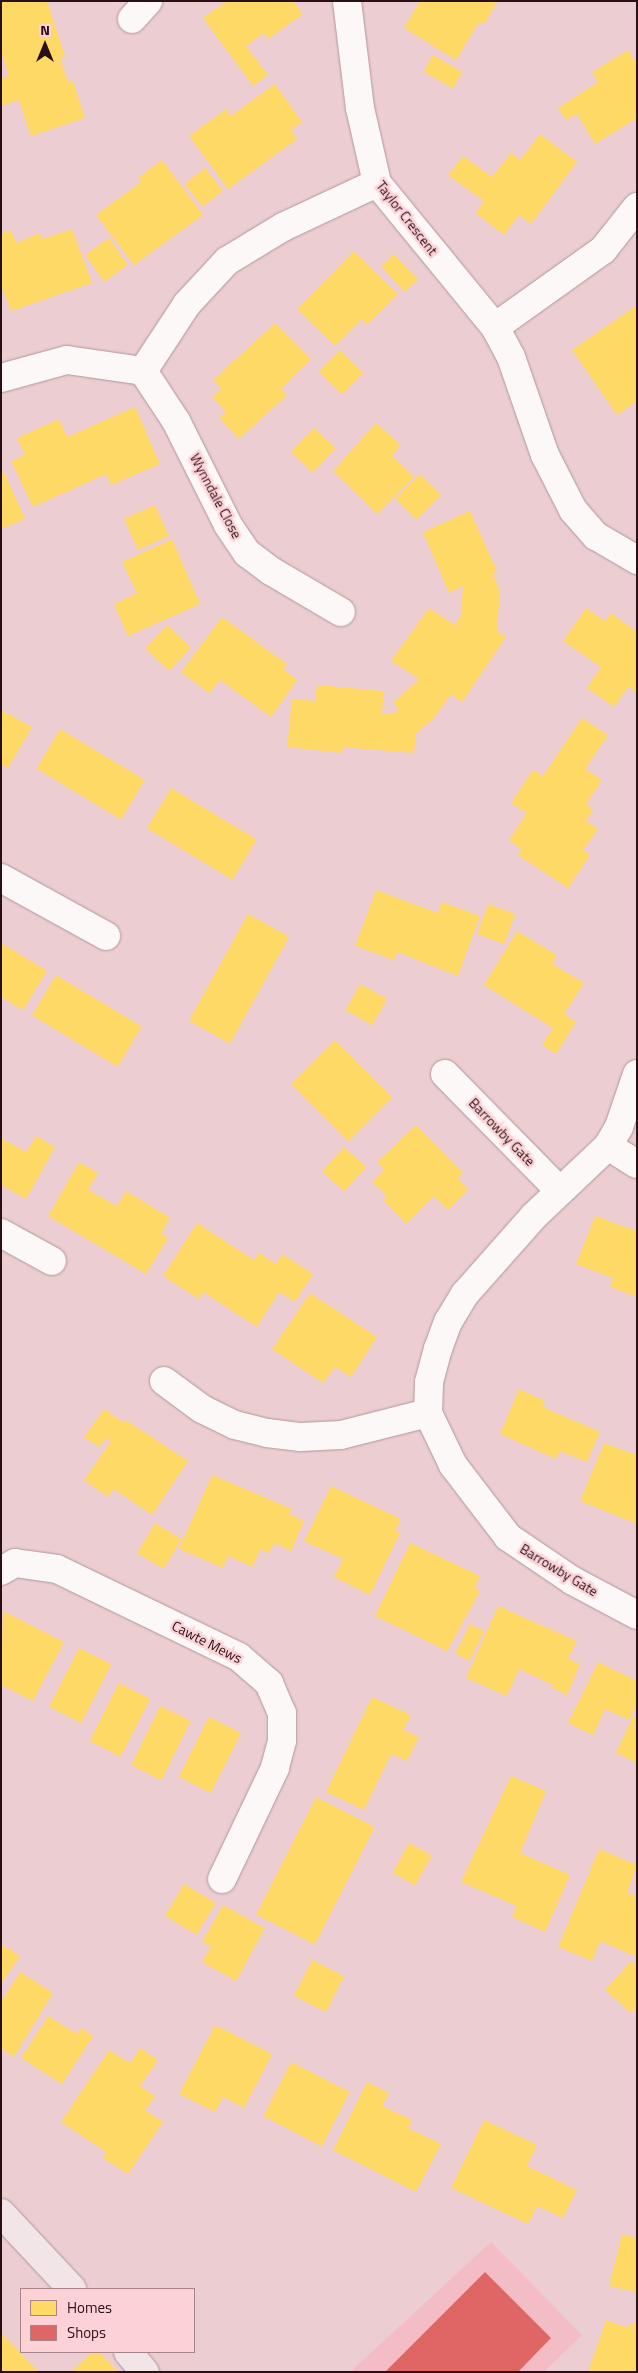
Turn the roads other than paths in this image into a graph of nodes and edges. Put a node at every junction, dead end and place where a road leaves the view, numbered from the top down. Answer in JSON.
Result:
{"nodes":[{"id":1,"x":347,"y":1,"type":"edge"},
{"id":2,"x":377,"y":183,"type":"junction"},
{"id":3,"x":637,"y":208,"type":"edge"},
{"id":4,"x":495,"y":327,"type":"junction"},
{"id":5,"x":143,"y":371,"type":"junction"},
{"id":6,"x":1,"y":378,"type":"edge"},
{"id":7,"x":637,"y":560,"type":"edge"},
{"id":8,"x":341,"y":612,"type":"dead end"},
{"id":9,"x":1,"y":878,"type":"edge"},
{"id":10,"x":106,"y":936,"type":"dead end"},
{"id":11,"x":445,"y":1074,"type":"dead end"},
{"id":12,"x":637,"y":1074,"type":"edge"},
{"id":13,"x":608,"y":1146,"type":"junction"},
{"id":14,"x":637,"y":1164,"type":"edge"},
{"id":15,"x":560,"y":1191,"type":"junction"},
{"id":16,"x":1,"y":1233,"type":"edge"},
{"id":17,"x":52,"y":1261,"type":"dead end"},
{"id":18,"x":164,"y":1381,"type":"dead end"},
{"id":19,"x":428,"y":1413,"type":"junction"},
{"id":20,"x":1,"y":1571,"type":"edge"},
{"id":21,"x":637,"y":1615,"type":"edge"},
{"id":22,"x":222,"y":1878,"type":"dead end"},
{"id":23,"x":1,"y":2213,"type":"edge"},
{"id":24,"x":71,"y":2288,"type":"edge"},
{"id":25,"x":129,"y":2353,"type":"edge"},
{"id":26,"x":145,"y":2372,"type":"edge"}],
"edges":[{"from":1,"to":2,"type":"street","name":"Taylor Crescent"},
{"from":2,"to":4,"type":"street","name":"Taylor Crescent"},
{"from":2,"to":5,"type":"street"},
{"from":3,"to":4,"type":"street"},
{"from":4,"to":7,"type":"street","name":"Taylor Crescent"},
{"from":5,"to":6,"type":"street"},
{"from":5,"to":8,"type":"street","name":"Wynndale Close"},
{"from":9,"to":10,"type":"street"},
{"from":11,"to":15,"type":"street","name":"Barrowby Gate"},
{"from":12,"to":13,"type":"street","name":"Barrowby Gate"},
{"from":13,"to":14,"type":"street"},
{"from":13,"to":15,"type":"street","name":"Barrowby Gate"},
{"from":15,"to":19,"type":"street","name":"Barrowby Gate"},
{"from":16,"to":17,"type":"street"},
{"from":18,"to":19,"type":"street"},
{"from":19,"to":21,"type":"street","name":"Barrowby Gate"},
{"from":20,"to":22,"type":"street","name":"Cawte Mews"},
{"from":23,"to":24,"type":"main road"},
{"from":25,"to":26,"type":"main road"}]}
